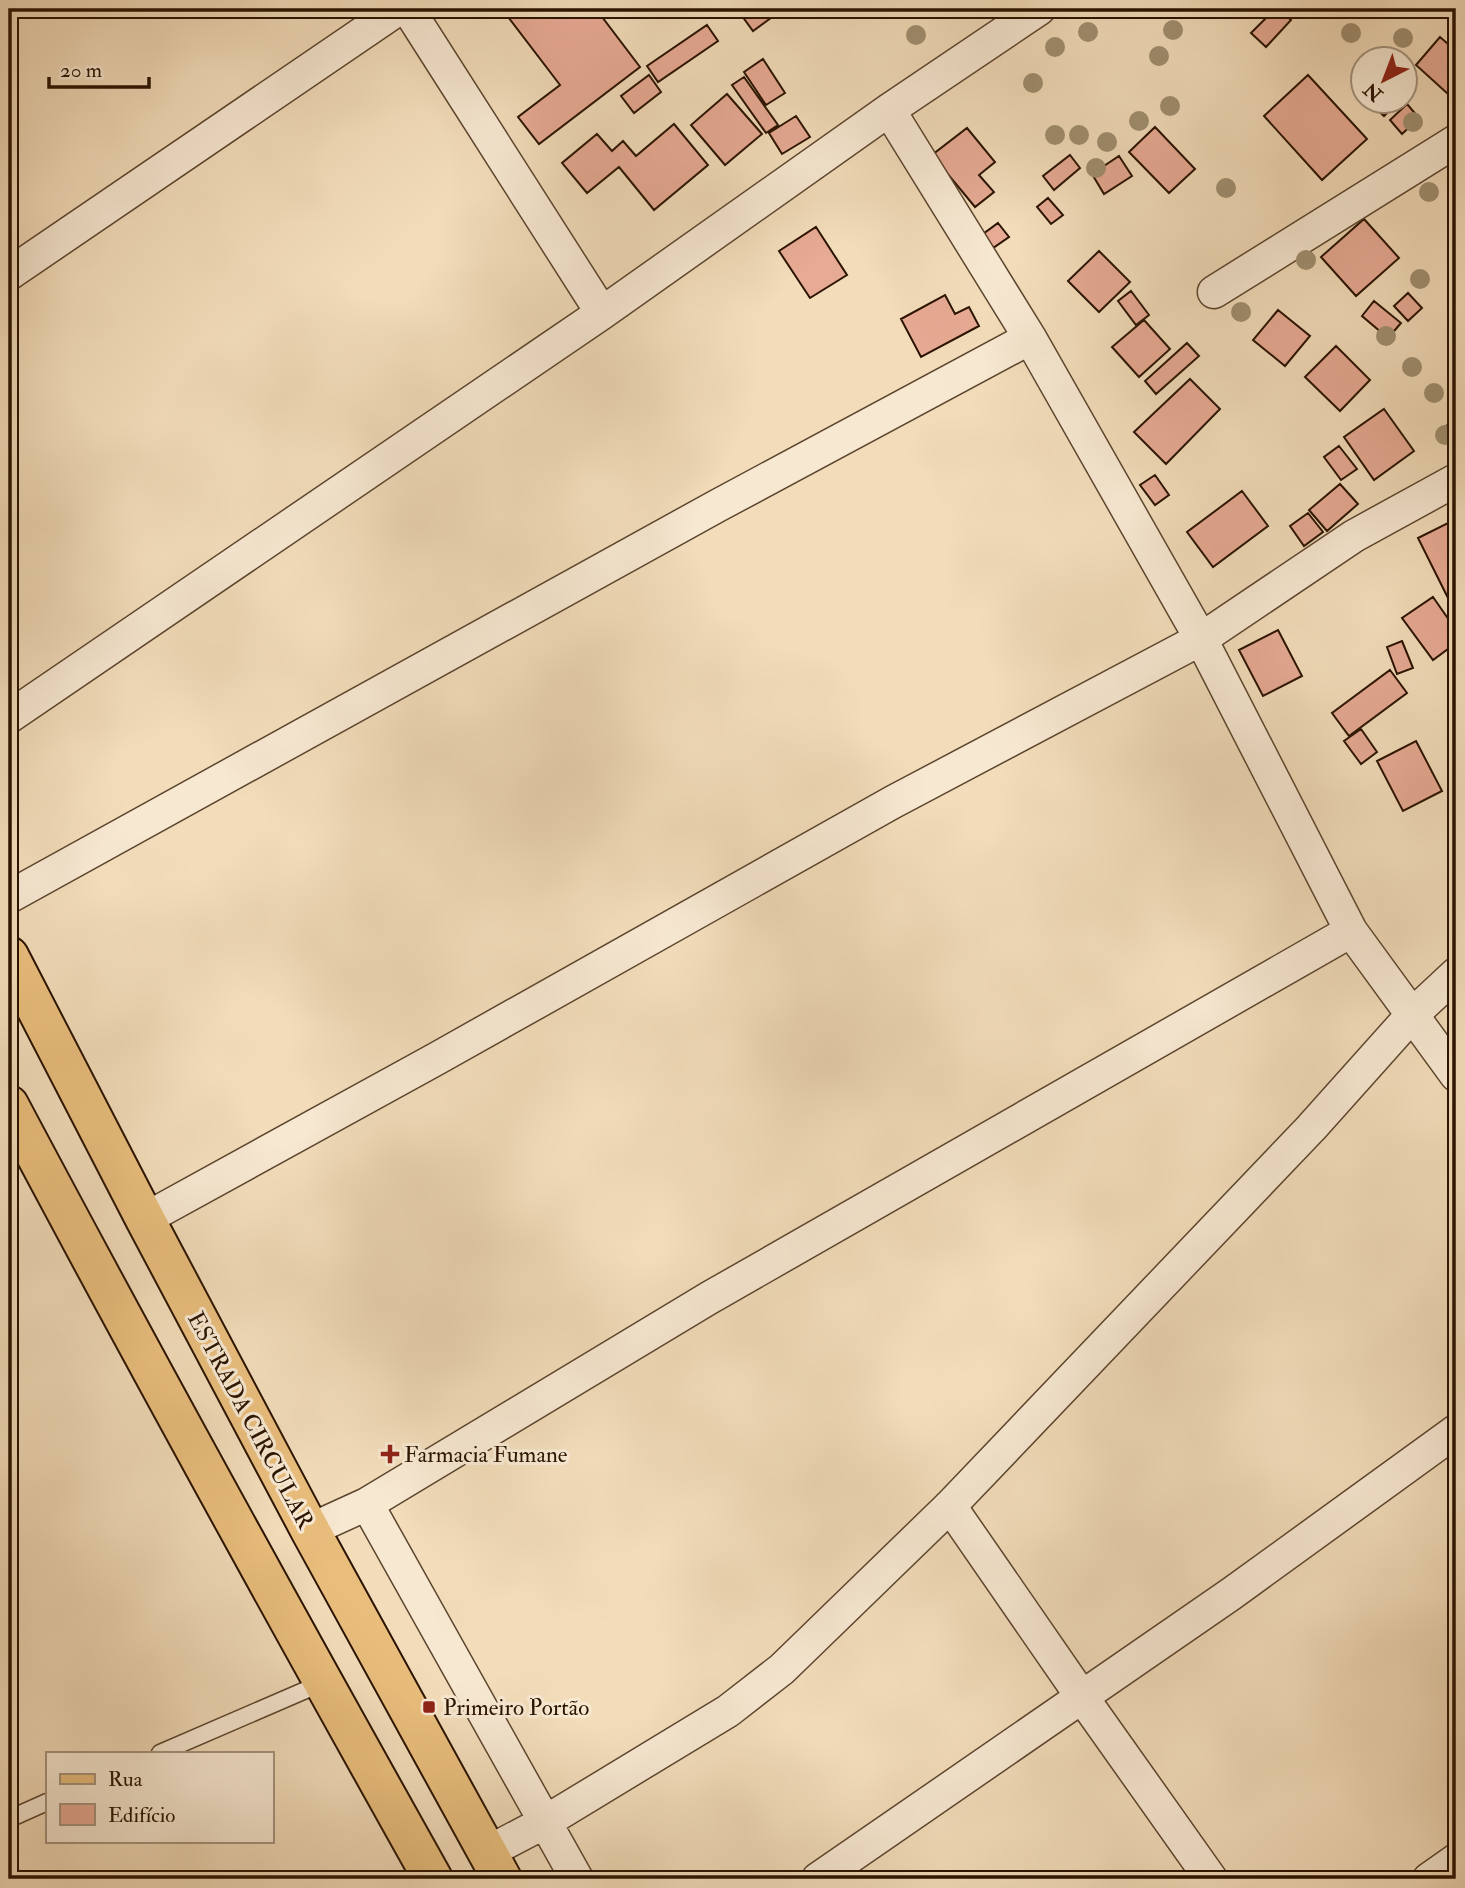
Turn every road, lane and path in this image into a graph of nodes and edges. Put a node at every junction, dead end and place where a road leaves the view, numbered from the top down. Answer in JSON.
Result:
{"nodes":[{"id":1,"x":398,"y":9,"type":"edge"},
{"id":2,"x":408,"y":9,"type":"edge"},
{"id":3,"x":1039,"y":9,"type":"edge"},
{"id":4,"x":889,"y":110,"type":"junction"},
{"id":5,"x":1456,"y":141,"type":"edge"},
{"id":6,"x":9,"y":274,"type":"edge"},
{"id":7,"x":1214,"y":292,"type":"dead end"},
{"id":8,"x":602,"y":313,"type":"junction"},
{"id":9,"x":1030,"y":338,"type":"junction"},
{"id":10,"x":1456,"y":480,"type":"edge"},
{"id":11,"x":1201,"y":639,"type":"junction"},
{"id":12,"x":9,"y":717,"type":"edge"},
{"id":13,"x":9,"y":897,"type":"edge"},
{"id":14,"x":1351,"y":932,"type":"junction"},
{"id":15,"x":9,"y":956,"type":"edge"},
{"id":16,"x":1456,"y":974,"type":"edge"},
{"id":17,"x":1412,"y":1015,"type":"junction"},
{"id":18,"x":1456,"y":1075,"type":"edge"},
{"id":19,"x":9,"y":1105,"type":"edge"},
{"id":20,"x":145,"y":1219,"type":"junction"},
{"id":21,"x":1456,"y":1430,"type":"edge"},
{"id":22,"x":367,"y":1504,"type":"junction"},
{"id":23,"x":950,"y":1506,"type":"junction"},
{"id":24,"x":310,"y":1530,"type":"junction"},
{"id":25,"x":322,"y":1683,"type":"junction"},
{"id":26,"x":1082,"y":1697,"type":"junction"},
{"id":27,"x":162,"y":1752,"type":"edge"},
{"id":28,"x":46,"y":1802,"type":"edge"},
{"id":29,"x":9,"y":1819,"type":"edge"},
{"id":30,"x":545,"y":1822,"type":"junction"},
{"id":31,"x":1456,"y":1860,"type":"edge"},
{"id":32,"x":495,"y":1866,"type":"edge"},
{"id":33,"x":433,"y":1879,"type":"edge"},
{"id":34,"x":578,"y":1879,"type":"edge"},
{"id":35,"x":818,"y":1879,"type":"edge"},
{"id":36,"x":1212,"y":1879,"type":"edge"},
{"id":37,"x":1429,"y":1879,"type":"edge"}],
"edges":[{"from":1,"to":6,"type":"street"},
{"from":2,"to":8,"type":"street"},
{"from":3,"to":4,"type":"street"},
{"from":4,"to":8,"type":"street"},
{"from":4,"to":9,"type":"street"},
{"from":5,"to":7,"type":"street"},
{"from":8,"to":12,"type":"street"},
{"from":9,"to":11,"type":"street"},
{"from":9,"to":13,"type":"street"},
{"from":10,"to":11,"type":"street"},
{"from":11,"to":14,"type":"street"},
{"from":11,"to":20,"type":"street"},
{"from":14,"to":17,"type":"street"},
{"from":14,"to":22,"type":"street"},
{"from":15,"to":20,"type":"main road","name":"ESTRADA CIRCULAR"},
{"from":16,"to":17,"type":"street"},
{"from":17,"to":18,"type":"street"},
{"from":17,"to":23,"type":"street"},
{"from":19,"to":25,"type":"main road"},
{"from":20,"to":24,"type":"main road","name":"ESTRADA CIRCULAR"},
{"from":21,"to":26,"type":"street"},
{"from":22,"to":24,"type":"street"},
{"from":22,"to":30,"type":"street"},
{"from":23,"to":26,"type":"street"},
{"from":23,"to":30,"type":"street"},
{"from":24,"to":32,"type":"main road","name":"ESTRADA CIRCULAR"},
{"from":25,"to":27,"type":"lane"},
{"from":25,"to":33,"type":"main road"},
{"from":26,"to":35,"type":"street"},
{"from":26,"to":36,"type":"street"},
{"from":28,"to":29,"type":"lane"},
{"from":30,"to":32,"type":"street"},
{"from":30,"to":34,"type":"street"},
{"from":31,"to":37,"type":"street"}]}
